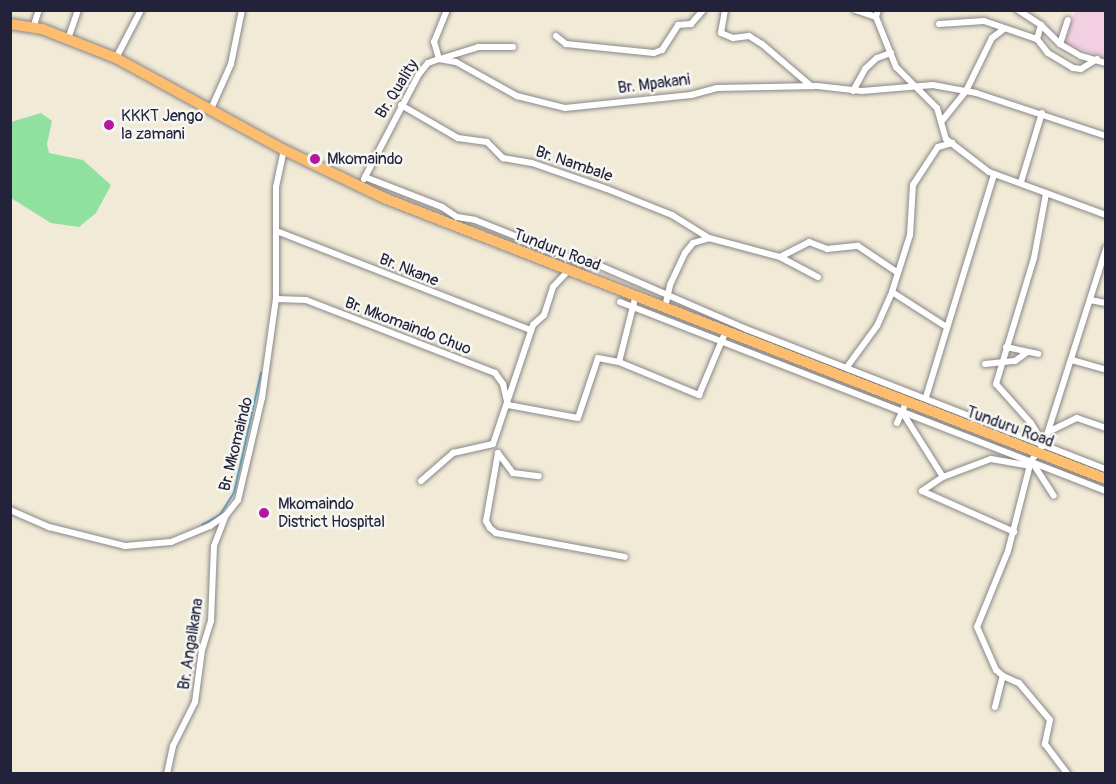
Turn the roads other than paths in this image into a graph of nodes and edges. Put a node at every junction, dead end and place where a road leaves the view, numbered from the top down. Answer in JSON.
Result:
{"nodes":[{"id":1,"x":39,"y":10,"type":"edge"},
{"id":2,"x":78,"y":10,"type":"edge"},
{"id":3,"x":141,"y":10,"type":"edge"},
{"id":4,"x":242,"y":10,"type":"edge"},
{"id":5,"x":447,"y":10,"type":"edge"},
{"id":6,"x":703,"y":10,"type":"edge"},
{"id":7,"x":725,"y":10,"type":"edge"},
{"id":8,"x":855,"y":10,"type":"edge"},
{"id":9,"x":1018,"y":10,"type":"edge"},
{"id":10,"x":877,"y":14,"type":"edge"},
{"id":11,"x":1068,"y":20,"type":"dead end"},
{"id":12,"x":10,"y":24,"type":"edge"},
{"id":13,"x":939,"y":24,"type":"dead end"},
{"id":14,"x":1041,"y":25,"type":"junction"},
{"id":15,"x":33,"y":28,"type":"junction"},
{"id":16,"x":1004,"y":29,"type":"junction"},
{"id":17,"x":556,"y":36,"type":"dead end"},
{"id":18,"x":69,"y":39,"type":"junction"},
{"id":19,"x":1037,"y":39,"type":"junction"},
{"id":20,"x":1060,"y":44,"type":"junction"},
{"id":21,"x":513,"y":47,"type":"dead end"},
{"id":22,"x":891,"y":53,"type":"junction"},
{"id":23,"x":116,"y":58,"type":"junction"},
{"id":24,"x":1097,"y":58,"type":"junction"},
{"id":25,"x":439,"y":59,"type":"junction"},
{"id":26,"x":1106,"y":63,"type":"edge"},
{"id":27,"x":811,"y":86,"type":"junction"},
{"id":28,"x":918,"y":87,"type":"junction"},
{"id":29,"x":853,"y":91,"type":"junction"},
{"id":30,"x":966,"y":91,"type":"junction"},
{"id":31,"x":401,"y":105,"type":"junction"},
{"id":32,"x":211,"y":109,"type":"junction"},
{"id":33,"x":1042,"y":113,"type":"junction"},
{"id":34,"x":941,"y":122,"type":"junction"},
{"id":35,"x":942,"y":132,"type":"junction"},
{"id":36,"x":1106,"y":136,"type":"edge"},
{"id":37,"x":952,"y":143,"type":"junction"},
{"id":38,"x":938,"y":147,"type":"junction"},
{"id":39,"x":284,"y":150,"type":"junction"},
{"id":40,"x":993,"y":174,"type":"junction"},
{"id":41,"x":363,"y":182,"type":"junction"},
{"id":42,"x":1021,"y":182,"type":"junction"},
{"id":43,"x":1046,"y":194,"type":"junction"},
{"id":44,"x":1106,"y":215,"type":"edge"},
{"id":45,"x":279,"y":232,"type":"junction"},
{"id":46,"x":709,"y":238,"type":"junction"},
{"id":47,"x":1106,"y":248,"type":"edge"},
{"id":48,"x":780,"y":257,"type":"junction"},
{"id":49,"x":570,"y":270,"type":"junction"},
{"id":50,"x":898,"y":273,"type":"junction"},
{"id":51,"x":818,"y":278,"type":"dead end"},
{"id":52,"x":892,"y":291,"type":"junction"},
{"id":53,"x":636,"y":295,"type":"junction"},
{"id":54,"x":668,"y":296,"type":"junction"},
{"id":55,"x":276,"y":299,"type":"junction"},
{"id":56,"x":1090,"y":300,"type":"junction"},
{"id":57,"x":620,"y":302,"type":"dead end"},
{"id":58,"x":1106,"y":303,"type":"edge"},
{"id":59,"x":633,"y":307,"type":"junction"},
{"id":60,"x":665,"y":307,"type":"junction"},
{"id":61,"x":945,"y":326,"type":"junction"},
{"id":62,"x":531,"y":330,"type":"junction"},
{"id":63,"x":725,"y":333,"type":"junction"},
{"id":64,"x":722,"y":344,"type":"junction"},
{"id":65,"x":1006,"y":347,"type":"junction"},
{"id":66,"x":1026,"y":353,"type":"junction"},
{"id":67,"x":1038,"y":354,"type":"dead end"},
{"id":68,"x":1072,"y":360,"type":"junction"},
{"id":69,"x":620,"y":362,"type":"junction"},
{"id":70,"x":984,"y":364,"type":"dead end"},
{"id":71,"x":1002,"y":364,"type":"junction"},
{"id":72,"x":847,"y":367,"type":"junction"},
{"id":73,"x":1106,"y":370,"type":"edge"},
{"id":74,"x":926,"y":397,"type":"junction"},
{"id":75,"x":507,"y":405,"type":"junction"},
{"id":76,"x":904,"y":408,"type":"junction"},
{"id":77,"x":897,"y":423,"type":"dead end"},
{"id":78,"x":1106,"y":428,"type":"edge"},
{"id":79,"x":1047,"y":433,"type":"junction"},
{"id":80,"x":493,"y":444,"type":"junction"},
{"id":81,"x":498,"y":453,"type":"junction"},
{"id":82,"x":1036,"y":456,"type":"junction"},
{"id":83,"x":1106,"y":469,"type":"edge"},
{"id":84,"x":539,"y":476,"type":"dead end"},
{"id":85,"x":943,"y":477,"type":"junction"},
{"id":86,"x":1106,"y":479,"type":"edge"},
{"id":87,"x":421,"y":480,"type":"dead end"},
{"id":88,"x":1106,"y":491,"type":"edge"},
{"id":89,"x":1054,"y":496,"type":"dead end"},
{"id":90,"x":10,"y":510,"type":"edge"},
{"id":91,"x":226,"y":515,"type":"junction"},
{"id":92,"x":1014,"y":532,"type":"junction"},
{"id":93,"x":625,"y":557,"type":"dead end"},
{"id":94,"x":1002,"y":676,"type":"junction"},
{"id":95,"x":995,"y":707,"type":"dead end"},
{"id":96,"x":167,"y":774,"type":"edge"},
{"id":97,"x":1068,"y":774,"type":"edge"}],
"edges":[{"from":1,"to":15,"type":"street"},
{"from":2,"to":18,"type":"street"},
{"from":3,"to":23,"type":"street"},
{"from":4,"to":32,"type":"street"},
{"from":5,"to":25,"type":"street","name":"Br. Quality"},
{"from":6,"to":17,"type":"street"},
{"from":7,"to":27,"type":"street"},
{"from":8,"to":10,"type":"street"},
{"from":9,"to":14,"type":"street"},
{"from":10,"to":22,"type":"street"},
{"from":11,"to":20,"type":"street"},
{"from":12,"to":15,"type":"highway","name":"Tunduru Road"},
{"from":13,"to":16,"type":"street"},
{"from":14,"to":19,"type":"street"},
{"from":14,"to":20,"type":"street"},
{"from":15,"to":18,"type":"highway","name":"Tunduru Road"},
{"from":16,"to":19,"type":"street"},
{"from":16,"to":30,"type":"street"},
{"from":18,"to":23,"type":"highway","name":"Tunduru Road"},
{"from":19,"to":24,"type":"street"},
{"from":20,"to":24,"type":"street"},
{"from":21,"to":25,"type":"street"},
{"from":22,"to":28,"type":"street"},
{"from":22,"to":29,"type":"street"},
{"from":23,"to":32,"type":"highway","name":"Tunduru Road"},
{"from":24,"to":26,"type":"street"},
{"from":25,"to":27,"type":"street","name":"Br. Mpakani"},
{"from":25,"to":31,"type":"street","name":"Br. Quality"},
{"from":27,"to":29,"type":"street","name":"Br. Mpakani"},
{"from":28,"to":29,"type":"street","name":"Br. Mpakani"},
{"from":28,"to":30,"type":"street","name":"Br. Mpakani"},
{"from":28,"to":34,"type":"street"},
{"from":30,"to":33,"type":"street","name":"Br. Mpakani"},
{"from":30,"to":34,"type":"street"},
{"from":31,"to":41,"type":"street","name":"Br. Quality"},
{"from":31,"to":46,"type":"street","name":"Br. Nambale"},
{"from":32,"to":39,"type":"highway","name":"Tunduru Road"},
{"from":33,"to":36,"type":"street","name":"Br. Mpakani"},
{"from":33,"to":42,"type":"street"},
{"from":34,"to":35,"type":"street"},
{"from":35,"to":37,"type":"street"},
{"from":35,"to":38,"type":"street"},
{"from":37,"to":38,"type":"street"},
{"from":37,"to":40,"type":"street"},
{"from":38,"to":50,"type":"street"},
{"from":39,"to":41,"type":"highway","name":"Tunduru Road"},
{"from":39,"to":45,"type":"street","name":"Br. Mkomaindo"},
{"from":40,"to":42,"type":"street"},
{"from":40,"to":61,"type":"street"},
{"from":41,"to":49,"type":"highway","name":"Tunduru Road"},
{"from":41,"to":54,"type":"street"},
{"from":42,"to":43,"type":"street"},
{"from":43,"to":44,"type":"street"},
{"from":43,"to":65,"type":"street"},
{"from":45,"to":55,"type":"street","name":"Br. Mkomaindo"},
{"from":45,"to":62,"type":"street","name":"Br. Nkane"},
{"from":46,"to":48,"type":"street","name":"Br. Nambale"},
{"from":46,"to":54,"type":"street"},
{"from":47,"to":56,"type":"street"},
{"from":48,"to":50,"type":"street"},
{"from":48,"to":51,"type":"street","name":"Br. Nambale"},
{"from":49,"to":53,"type":"highway","name":"Tunduru Road"},
{"from":49,"to":62,"type":"street"},
{"from":50,"to":52,"type":"street"},
{"from":52,"to":61,"type":"street"},
{"from":52,"to":72,"type":"street"},
{"from":53,"to":59,"type":"street"},
{"from":53,"to":60,"type":"highway","name":"Tunduru Road"},
{"from":54,"to":60,"type":"street"},
{"from":54,"to":72,"type":"street"},
{"from":55,"to":75,"type":"street","name":"Br. Mkomaindo Chuo"},
{"from":55,"to":91,"type":"street","name":"Br. Mkomaindo"},
{"from":56,"to":58,"type":"street"},
{"from":56,"to":68,"type":"street"},
{"from":57,"to":59,"type":"street"},
{"from":59,"to":64,"type":"street"},
{"from":59,"to":69,"type":"street"},
{"from":60,"to":63,"type":"highway","name":"Tunduru Road"},
{"from":61,"to":74,"type":"street"},
{"from":62,"to":75,"type":"street"},
{"from":63,"to":64,"type":"street"},
{"from":63,"to":76,"type":"highway","name":"Tunduru Road"},
{"from":64,"to":69,"type":"street"},
{"from":64,"to":76,"type":"street"},
{"from":65,"to":66,"type":"street"},
{"from":65,"to":71,"type":"street"},
{"from":66,"to":67,"type":"street"},
{"from":66,"to":71,"type":"street"},
{"from":68,"to":73,"type":"street"},
{"from":68,"to":79,"type":"street"},
{"from":69,"to":75,"type":"street"},
{"from":70,"to":71,"type":"street"},
{"from":71,"to":82,"type":"street"},
{"from":72,"to":74,"type":"street"},
{"from":74,"to":82,"type":"street"},
{"from":75,"to":80,"type":"street"},
{"from":76,"to":77,"type":"street"},
{"from":76,"to":82,"type":"highway","name":"Tunduru Road"},
{"from":76,"to":85,"type":"street"},
{"from":78,"to":79,"type":"street"},
{"from":79,"to":82,"type":"street"},
{"from":80,"to":81,"type":"street"},
{"from":80,"to":87,"type":"street"},
{"from":81,"to":84,"type":"street"},
{"from":81,"to":93,"type":"street"},
{"from":82,"to":83,"type":"street"},
{"from":82,"to":85,"type":"street"},
{"from":82,"to":86,"type":"highway","name":"Tunduru Road"},
{"from":82,"to":88,"type":"street"},
{"from":82,"to":89,"type":"street"},
{"from":82,"to":92,"type":"street"},
{"from":85,"to":92,"type":"street"},
{"from":90,"to":91,"type":"street","name":"Br. Mkomaindo"},
{"from":91,"to":96,"type":"street","name":"Br. Angalikana"},
{"from":92,"to":94,"type":"street"},
{"from":94,"to":95,"type":"street"},
{"from":94,"to":97,"type":"street"}]}
